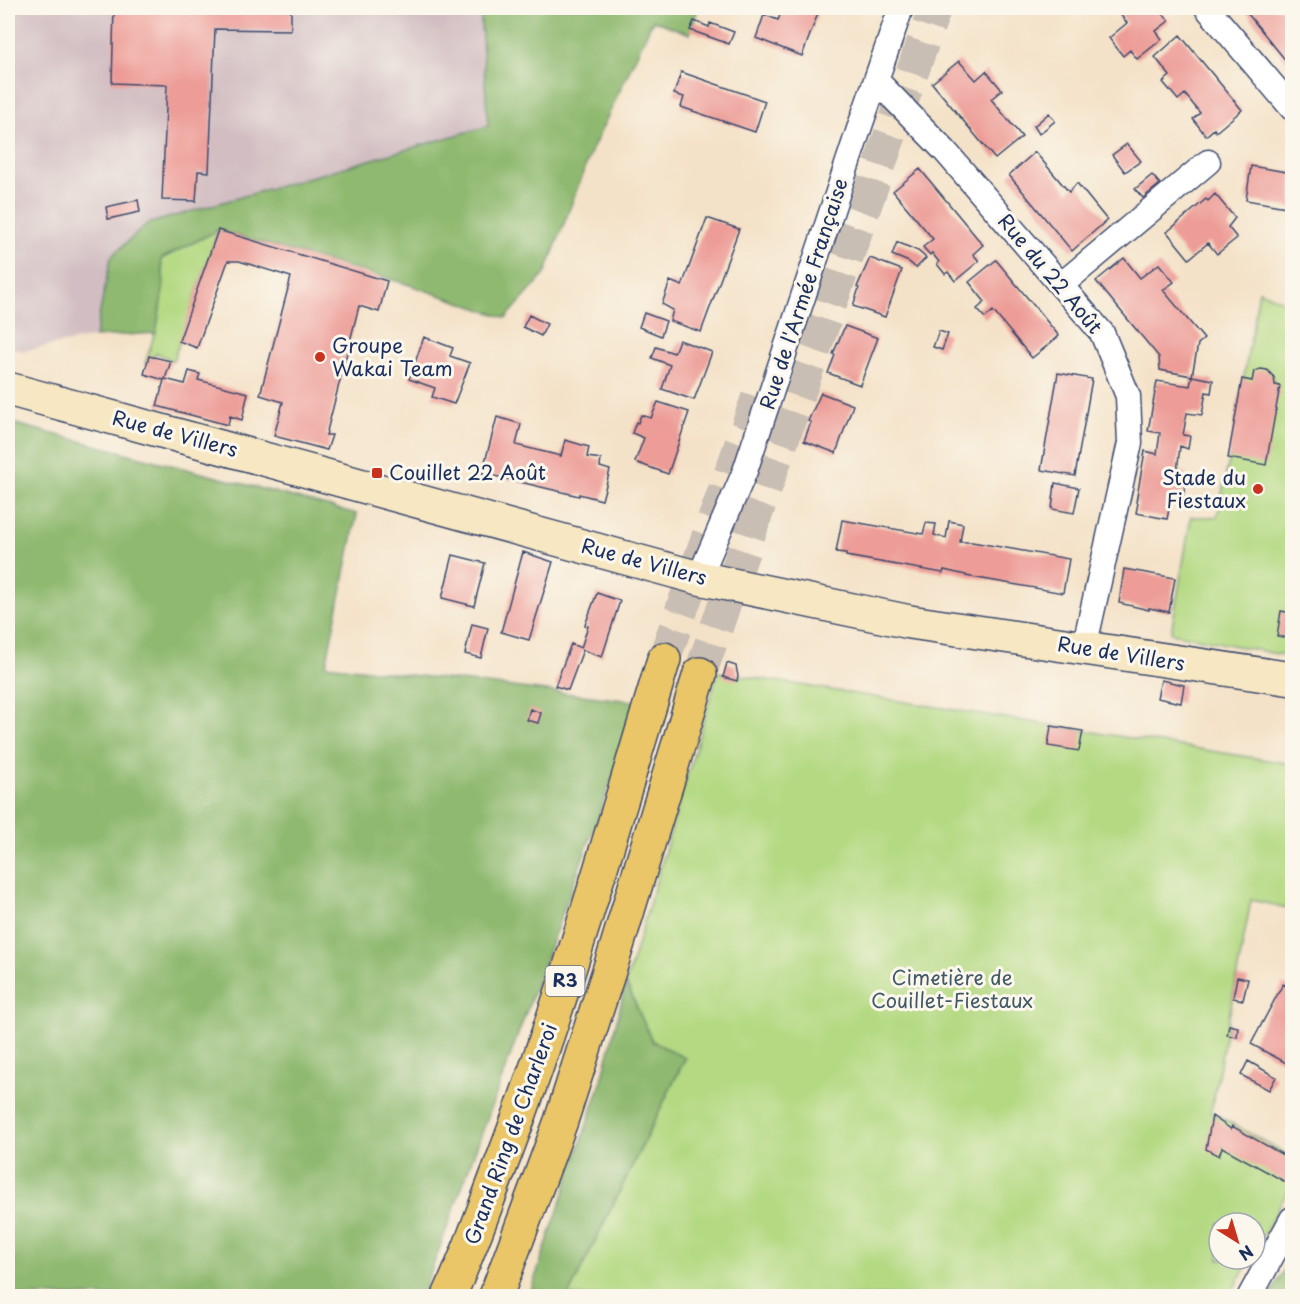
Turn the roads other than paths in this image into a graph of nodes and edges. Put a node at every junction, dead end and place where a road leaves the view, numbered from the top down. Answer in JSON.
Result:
{"nodes":[{"id":1,"x":901,"y":8,"type":"edge"},
{"id":2,"x":1207,"y":8,"type":"edge"},
{"id":3,"x":876,"y":80,"type":"junction"},
{"id":4,"x":1293,"y":108,"type":"edge"},
{"id":5,"x":1208,"y":162,"type":"dead end"},
{"id":6,"x":1061,"y":285,"type":"junction"},
{"id":7,"x":8,"y":389,"type":"edge"},
{"id":8,"x":699,"y":578,"type":"junction"},
{"id":9,"x":1084,"y":648,"type":"junction"},
{"id":10,"x":664,"y":659,"type":"tunnel mouth"},
{"id":11,"x":700,"y":674,"type":"tunnel mouth"},
{"id":12,"x":1293,"y":680,"type":"edge"},
{"id":13,"x":1293,"y":1219,"type":"edge"},
{"id":14,"x":449,"y":1296,"type":"edge"},
{"id":15,"x":496,"y":1296,"type":"edge"},
{"id":16,"x":1250,"y":1296,"type":"edge"}],
"edges":[{"from":1,"to":3,"type":"street","name":"Rue de l'Armée Française"},
{"from":2,"to":4,"type":"street"},
{"from":3,"to":6,"type":"street","name":"Rue du 22 Août"},
{"from":3,"to":8,"type":"street","name":"Rue de l'Armée Française"},
{"from":5,"to":6,"type":"street"},
{"from":6,"to":9,"type":"street","name":"Rue du 22 Août"},
{"from":7,"to":8,"type":"street","name":"Rue de Villers"},
{"from":8,"to":9,"type":"street","name":"Rue de Villers"},
{"from":9,"to":12,"type":"street","name":"Rue de Villers"},
{"from":10,"to":14,"type":"highway","name":"Grand Ring de Charleroi","number":"R3"},
{"from":11,"to":15,"type":"highway","name":"Grand Ring de Charleroi","number":"R3"},
{"from":13,"to":16,"type":"street"}]}
